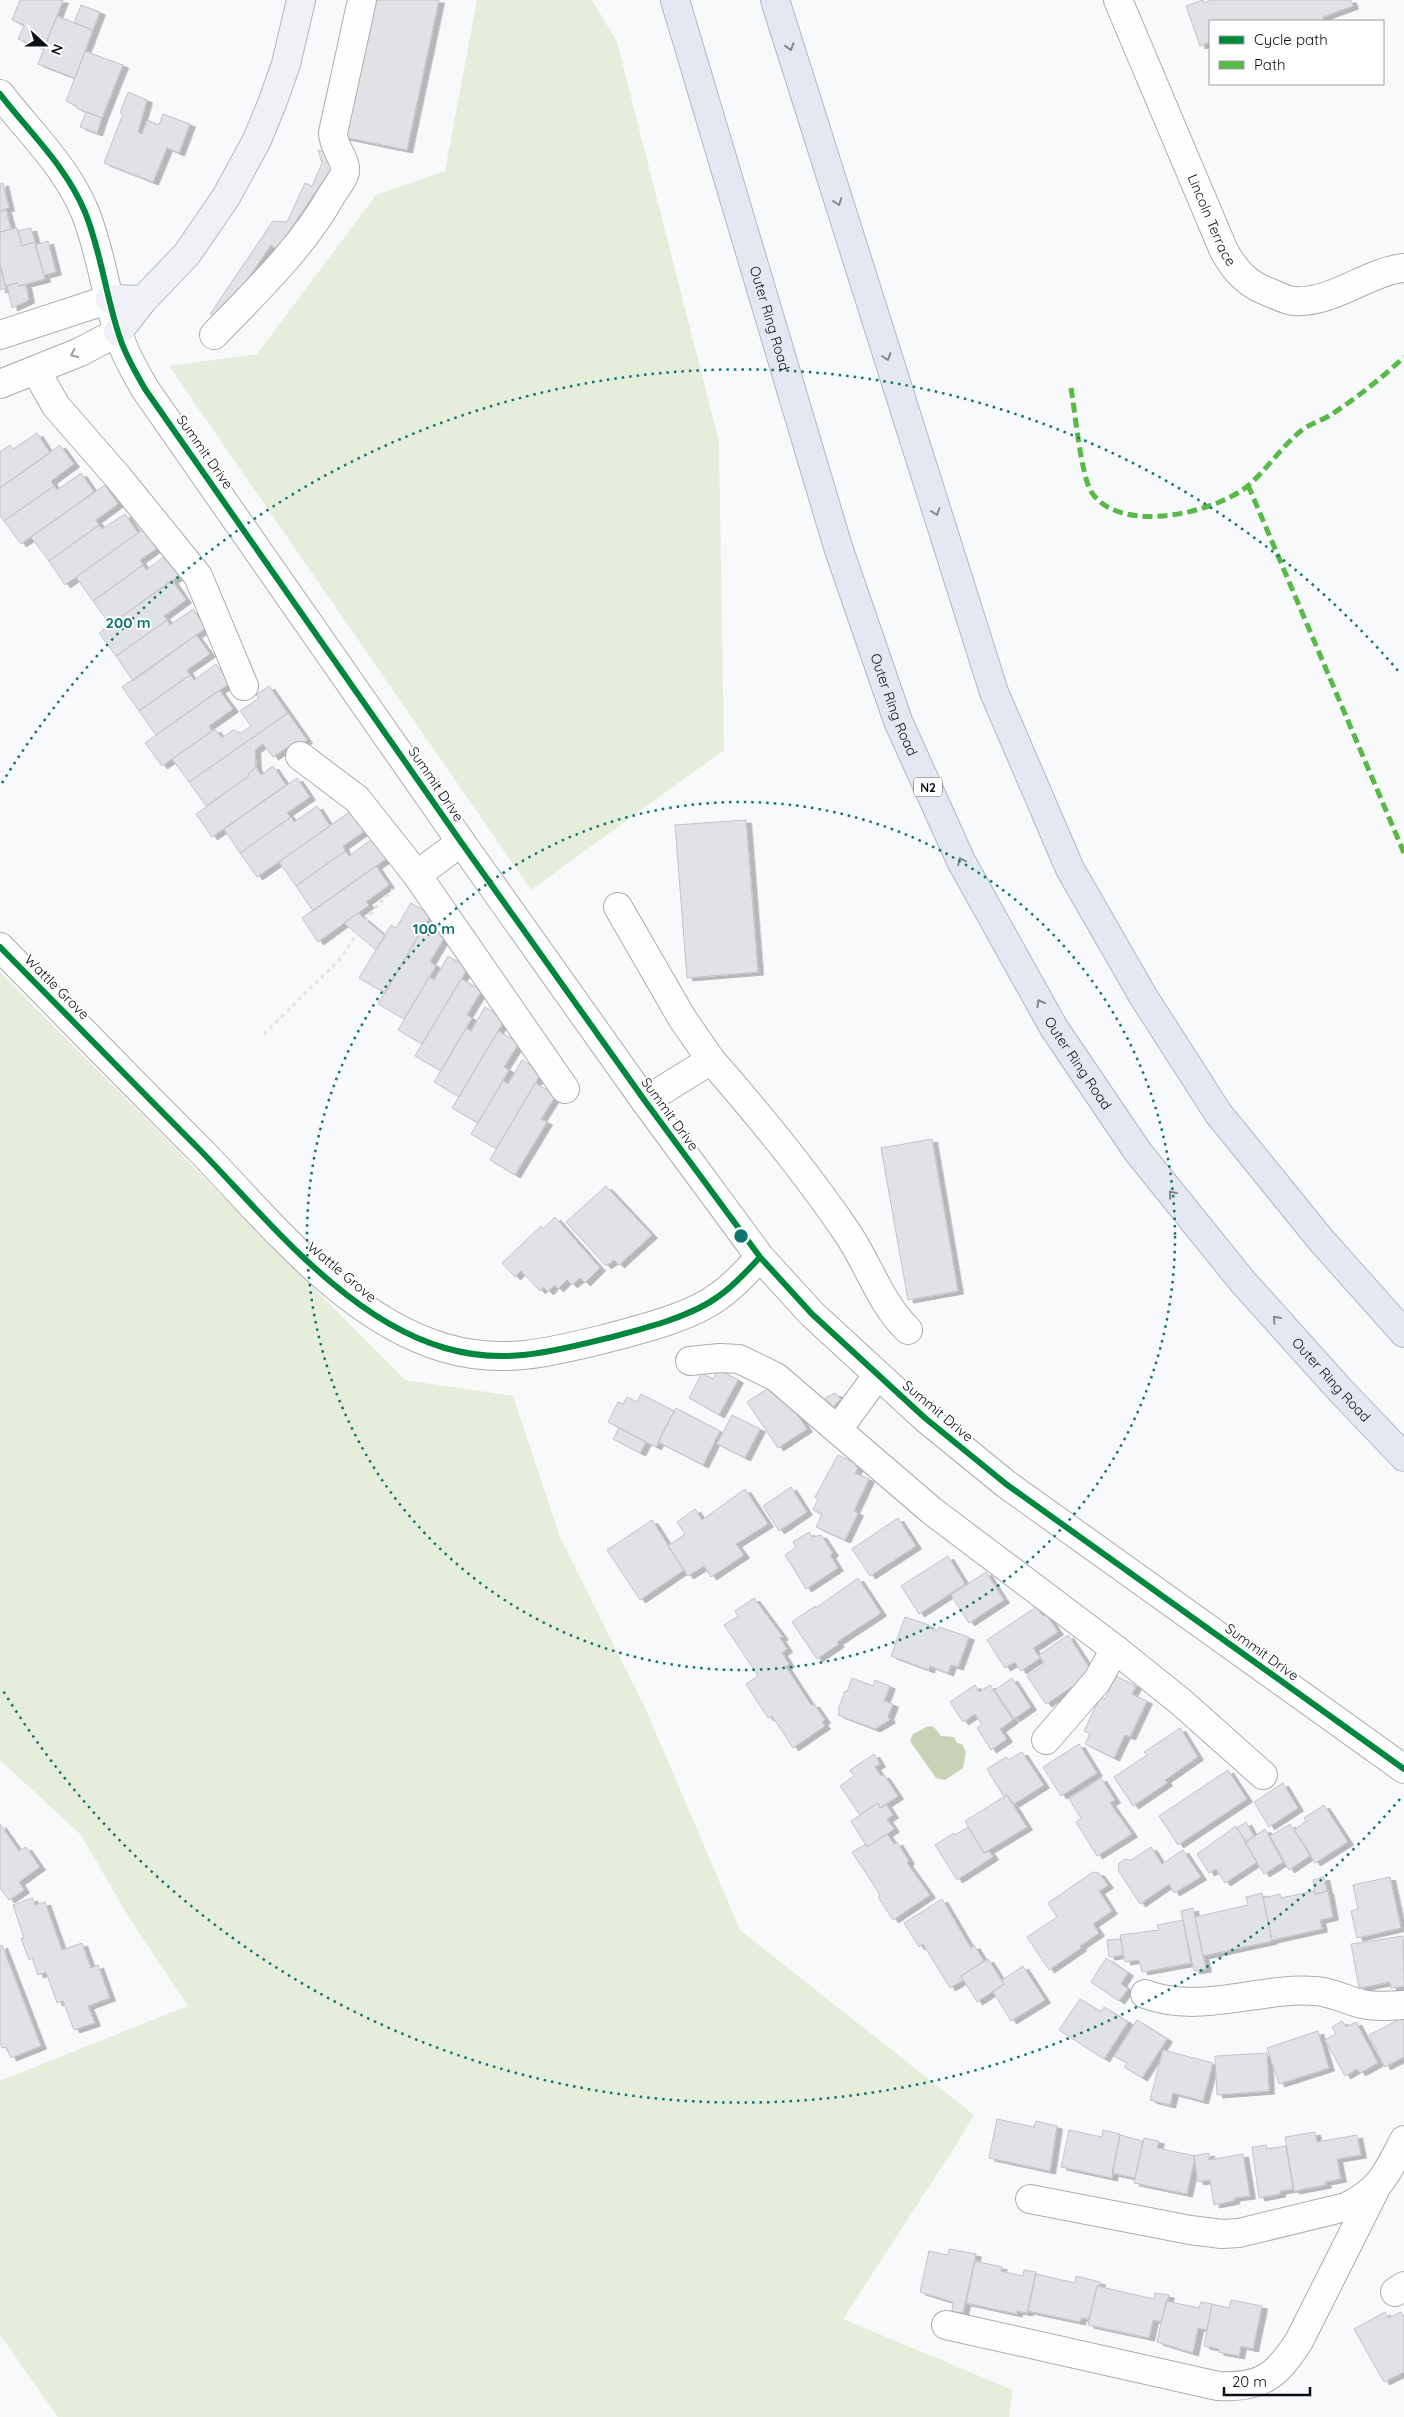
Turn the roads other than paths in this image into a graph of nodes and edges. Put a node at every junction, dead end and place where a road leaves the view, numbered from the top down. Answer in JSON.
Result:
{"nodes":[{"id":1,"x":301,"y":0,"type":"edge"},
{"id":2,"x":362,"y":0,"type":"edge"},
{"id":3,"x":675,"y":0,"type":"edge"},
{"id":4,"x":775,"y":0,"type":"edge"},
{"id":5,"x":1118,"y":0,"type":"edge"},
{"id":6,"x":0,"y":94,"type":"edge"},
{"id":7,"x":1404,"y":268,"type":"edge"},
{"id":8,"x":110,"y":299,"type":"junction"},
{"id":9,"x":144,"y":300,"type":"junction"},
{"id":10,"x":118,"y":332,"type":"junction"},
{"id":11,"x":0,"y":335,"type":"edge"},
{"id":12,"x":214,"y":335,"type":"dead end"},
{"id":13,"x":36,"y":371,"type":"junction"},
{"id":14,"x":0,"y":384,"type":"edge"},
{"id":15,"x":244,"y":686,"type":"dead end"},
{"id":16,"x":300,"y":756,"type":"dead end"},
{"id":17,"x":461,"y":842,"type":"junction"},
{"id":18,"x":417,"y":875,"type":"junction"},
{"id":19,"x":618,"y":907,"type":"dead end"},
{"id":20,"x":0,"y":947,"type":"edge"},
{"id":21,"x":711,"y":1060,"type":"junction"},
{"id":22,"x":566,"y":1089,"type":"dead end"},
{"id":23,"x":645,"y":1101,"type":"junction"},
{"id":24,"x":760,"y":1257,"type":"junction"},
{"id":25,"x":908,"y":1330,"type":"dead end"},
{"id":26,"x":1404,"y":1333,"type":"edge"},
{"id":27,"x":690,"y":1361,"type":"dead end"},
{"id":28,"x":877,"y":1376,"type":"junction"},
{"id":29,"x":838,"y":1429,"type":"junction"},
{"id":30,"x":1404,"y":1457,"type":"edge"},
{"id":31,"x":1115,"y":1649,"type":"junction"},
{"id":32,"x":1046,"y":1740,"type":"dead end"},
{"id":33,"x":1404,"y":1769,"type":"edge"},
{"id":34,"x":1262,"y":1776,"type":"dead end"},
{"id":35,"x":1145,"y":1994,"type":"dead end"},
{"id":36,"x":1404,"y":2005,"type":"edge"},
{"id":37,"x":1404,"y":2140,"type":"edge"},
{"id":38,"x":1375,"y":2190,"type":"junction"},
{"id":39,"x":1030,"y":2199,"type":"dead end"},
{"id":40,"x":946,"y":2325,"type":"dead end"}],
"edges":[{"from":1,"to":9,"type":"main road"},
{"from":2,"to":12,"type":"street"},
{"from":30,"to":3,"type":"highway","name":"Outer Ring Road","number":"N2","one_way":true},
{"from":4,"to":26,"type":"highway","one_way":true},
{"from":5,"to":7,"type":"street","name":"Lincoln Terrace"},
{"from":6,"to":8,"type":"street","name":"Summit Drive"},
{"from":8,"to":9,"type":"main road"},
{"from":8,"to":10,"type":"street","name":"Summit Drive"},
{"from":8,"to":11,"type":"street"},
{"from":9,"to":10,"type":"main road"},
{"from":10,"to":13,"type":"street","one_way":true},
{"from":10,"to":17,"type":"street","name":"Summit Drive"},
{"from":13,"to":14,"type":"street"},
{"from":13,"to":15,"type":"street"},
{"from":16,"to":18,"type":"street"},
{"from":17,"to":18,"type":"street"},
{"from":17,"to":23,"type":"street","name":"Summit Drive"},
{"from":18,"to":22,"type":"street"},
{"from":19,"to":21,"type":"street"},
{"from":20,"to":24,"type":"street","name":"Wattle Grove"},
{"from":21,"to":23,"type":"street"},
{"from":21,"to":25,"type":"street"},
{"from":23,"to":24,"type":"street","name":"Summit Drive"},
{"from":24,"to":28,"type":"street","name":"Summit Drive"},
{"from":27,"to":29,"type":"street"},
{"from":28,"to":29,"type":"street"},
{"from":28,"to":33,"type":"street","name":"Summit Drive"},
{"from":29,"to":31,"type":"street"},
{"from":31,"to":32,"type":"street"},
{"from":31,"to":34,"type":"street"},
{"from":35,"to":36,"type":"street"},
{"from":37,"to":38,"type":"street"},
{"from":38,"to":39,"type":"street"},
{"from":38,"to":40,"type":"street"}]}
